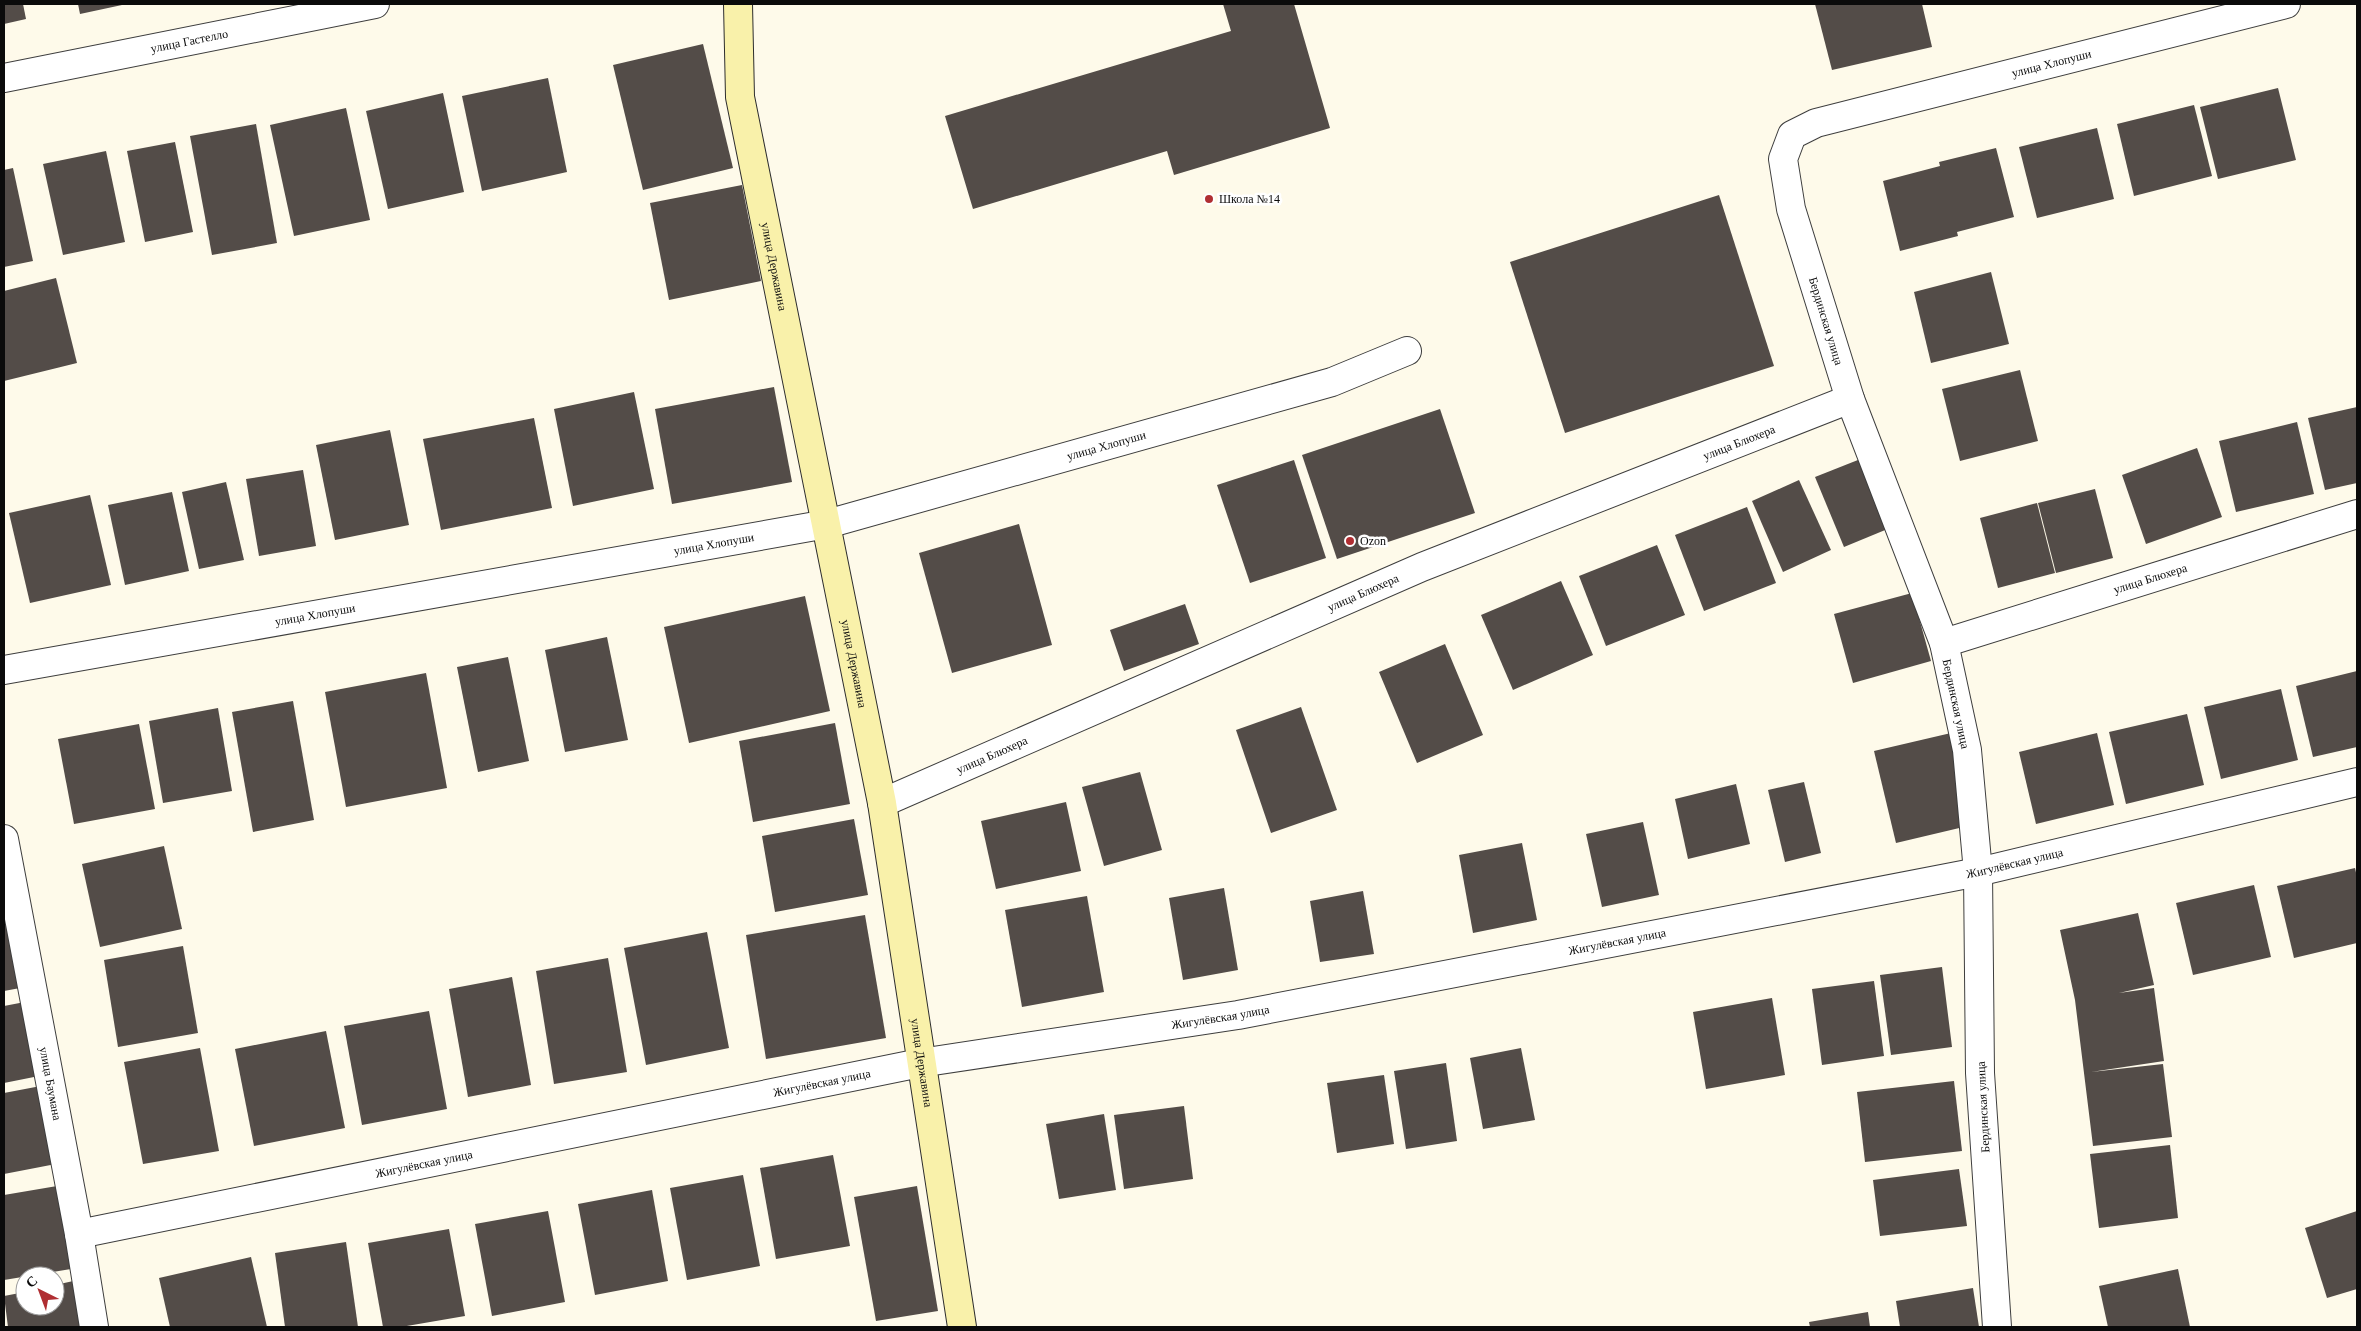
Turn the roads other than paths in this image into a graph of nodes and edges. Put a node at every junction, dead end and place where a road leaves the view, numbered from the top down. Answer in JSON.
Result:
{"nodes":[{"id":1,"x":376,"y":4,"type":"edge"},
{"id":2,"x":738,"y":4,"type":"edge"},
{"id":3,"x":2286,"y":4,"type":"edge"},
{"id":4,"x":4,"y":78,"type":"edge"},
{"id":5,"x":1816,"y":123,"type":"joint"},
{"id":6,"x":1408,"y":351,"type":"dead end"},
{"id":7,"x":1850,"y":399,"type":"junction"},
{"id":8,"x":2357,"y":514,"type":"edge"},
{"id":9,"x":827,"y":524,"type":"junction"},
{"id":10,"x":1944,"y":643,"type":"junction"},
{"id":11,"x":4,"y":670,"type":"edge"},
{"id":12,"x":2357,"y":782,"type":"edge"},
{"id":13,"x":882,"y":803,"type":"junction"},
{"id":14,"x":4,"y":839,"type":"edge"},
{"id":15,"x":1978,"y":872,"type":"junction"},
{"id":16,"x":920,"y":1063,"type":"junction"},
{"id":17,"x":79,"y":1234,"type":"junction"},
{"id":18,"x":94,"y":1327,"type":"edge"},
{"id":19,"x":962,"y":1327,"type":"edge"},
{"id":20,"x":1997,"y":1327,"type":"edge"}],
"edges":[{"from":1,"to":4,"type":"street","name":"улица Гастелло"},
{"from":2,"to":9,"type":"street","name":"улица Державина"},
{"from":3,"to":5,"type":"street","name":"улица Хлопуши"},
{"from":5,"to":7,"type":"street","name":"Бердинская улица"},
{"from":6,"to":9,"type":"street","name":"улица Хлопуши"},
{"from":7,"to":10,"type":"street","name":"Бердинская улица"},
{"from":7,"to":13,"type":"street","name":"улица Блюхера"},
{"from":8,"to":10,"type":"street","name":"улица Блюхера"},
{"from":9,"to":11,"type":"street","name":"улица Хлопуши"},
{"from":9,"to":13,"type":"street","name":"улица Державина"},
{"from":10,"to":15,"type":"street","name":"Бердинская улица"},
{"from":12,"to":15,"type":"street","name":"Жигулёвская улица"},
{"from":13,"to":16,"type":"street","name":"улица Державина"},
{"from":14,"to":17,"type":"street","name":"улица Баумана"},
{"from":15,"to":16,"type":"street","name":"Жигулёвская улица"},
{"from":15,"to":20,"type":"street","name":"Бердинская улица"},
{"from":16,"to":17,"type":"street","name":"Жигулёвская улица"},
{"from":16,"to":19,"type":"street","name":"улица Державина"},
{"from":17,"to":18,"type":"street","name":"улица Баумана"}]}
